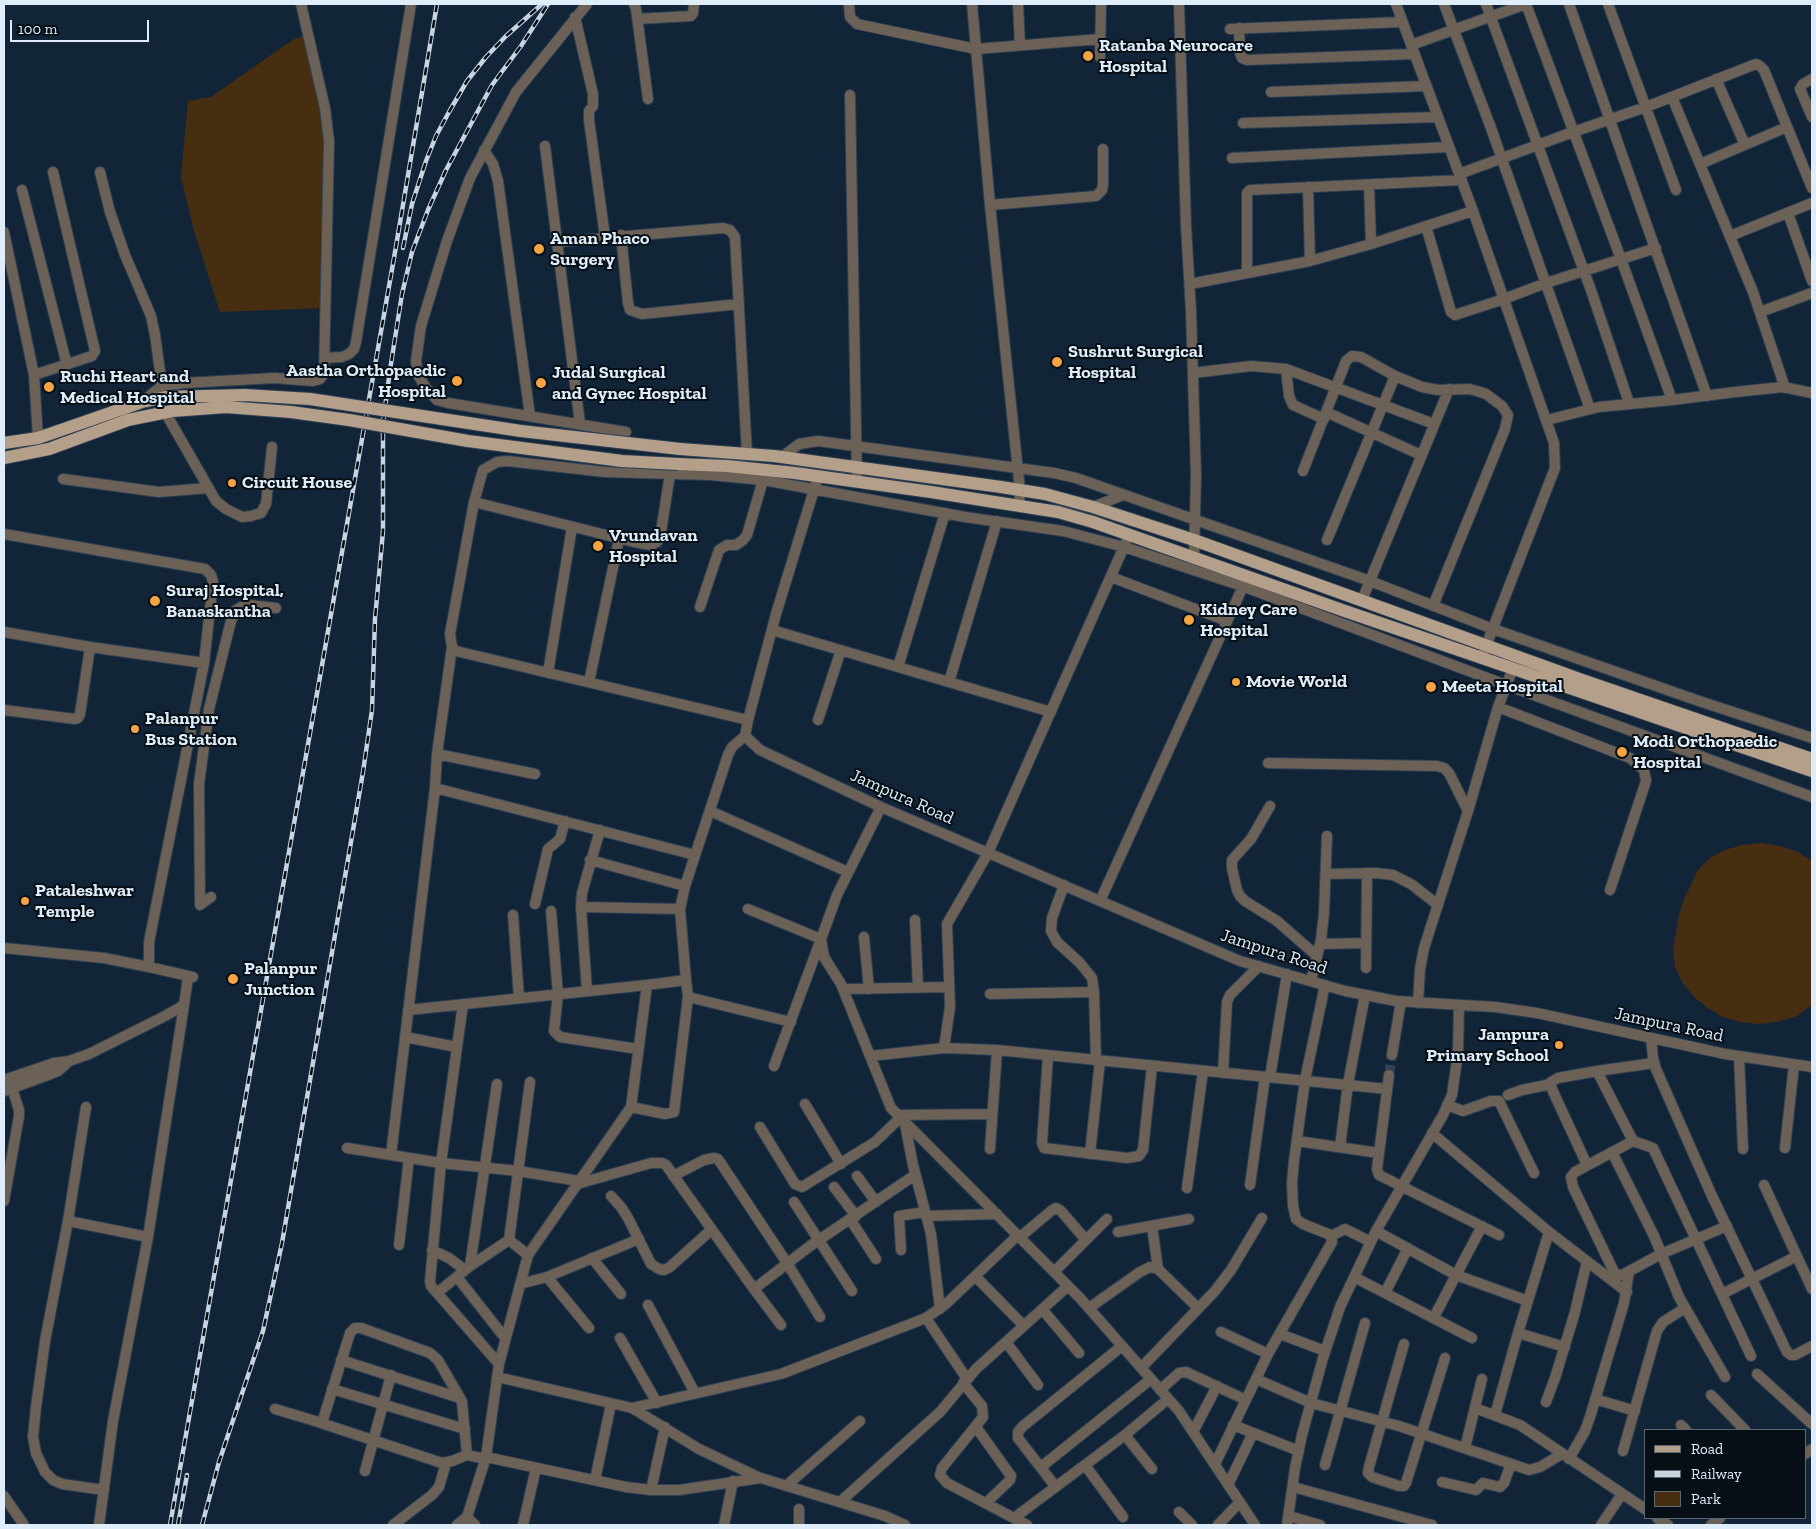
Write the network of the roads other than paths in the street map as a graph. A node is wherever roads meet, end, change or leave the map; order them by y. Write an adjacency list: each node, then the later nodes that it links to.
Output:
1 (301, 4): 81 (street)
2 (411, 4): 81 (street)
3 (587, 4): 18 (street)
4 (634, 4): 19 (street)
5 (694, 4): 19 (street)
6 (849, 4): 24 (street)
7 (972, 4): 24 (street)
8 (1018, 4): 23 (street)
9 (1101, 4): 22 (street)
10 (1179, 4): 76 (street)
11 (1396, 4): 20 (street)
12 (1444, 4): 21 (street)
13 (1486, 4): 17 (street)
14 (1526, 4): 17 (street); 40 (street)
15 (1569, 4): 37 (street)
16 (1608, 4): 34 (street)
17 (1490, 16): 21 (street); 43 (street)
18 (575, 17): 45 (street); 66 (street)
19 (637, 19): 33 (street)
20 (1402, 22): 25 (street); 25 (street)
21 (1454, 29): 25 (street); 48 (street)
22 (1100, 39): 23 (street); 26 (street)
23 (1020, 45): 24 (street)
24 (976, 49): 59 (street)
25 (1413, 49): 29 (street)
26 (1100, 57)
27 (1716, 79): 32 (street); 39 (street); 41 (street)
28 (1812, 79): 36 (street)
29 (1426, 86): 30 (street); 35 (street)
30 (1271, 92)
31 (850, 95): 107 (street)
32 (1672, 97): 34 (street); 49 (street)
33 (648, 99)
34 (1646, 107): 37 (street); 57 (street)
35 (1438, 117): 38 (street); 44 (street)
36 (1812, 117)
37 (1610, 120): 40 (street); 69 (street)
38 (1243, 123)
39 (1787, 127): 41 (street); 55 (street)
40 (1573, 132): 43 (street); 70 (street)
41 (1745, 145): 49 (street)
42 (545, 146): 67 (street)
43 (1538, 146): 48 (street); 72 (street)
44 (1449, 147): 47 (street); 52 (street)
45 (484, 150): 98 (street); 98 (street)
46 (1103, 150): 59 (street)
47 (1232, 158)
48 (1502, 158): 52 (street); 75 (street)
49 (1700, 164): 65 (street)
50 (53, 172): 82 (street)
51 (100, 172): 90 (street)
52 (1460, 177): 53 (street); 60 (street)
53 (1368, 184): 54 (street); 68 (street)
54 (1308, 187): 71 (street); 73 (street)
55 (1812, 188)
56 (22, 190): 82 (street)
57 (1676, 190)
58 (1812, 203): 61 (street)
59 (990, 205): 115 (street)
60 (1473, 211): 62 (street); 78 (street)
61 (1788, 213): 65 (street); 74 (street)
62 (1426, 226): 68 (street); 78 (street)
63 (4, 232): 85 (street)
64 (621, 235): 66 (street); 79 (street); 79 (street)
65 (1730, 236): 80 (street)
66 (605, 237): 67 (street)
67 (557, 242): 101 (street)
68 (1372, 244): 71 (street)
69 (1656, 248): 70 (street); 92 (street)
70 (1621, 259): 72 (street); 93 (street)
71 (1310, 261): 73 (street)
72 (1584, 270): 75 (street); 95 (street)
73 (1247, 273): 76 (street)
74 (1812, 281)
75 (1546, 283): 78 (street); 96 (street)
76 (1190, 284): 84 (street)
77 (1812, 293): 80 (street)
78 (1504, 299): 100 (street)
79 (739, 304): 109 (street)
80 (1760, 312): 88 (street)
81 (325, 358): 90 (street)
82 (67, 365): 85 (street)
83 (1286, 369): 84 (street); 87 (street); 99 (street)
84 (1193, 373): 129 (street)
85 (34, 375): 105 (street)
86 (1395, 376): 87 (street); 89 (street); 94 (street)
87 (1337, 387): 94 (street); 99 (street)
88 (1785, 388): 91 (street); 92 (street)
89 (1450, 389): 102 (street); 143 (street)
90 (164, 392): 105 (main road); 109 (main road, bridge)
91 (1812, 393)
92 (1707, 396): 93 (street)
93 (1672, 400): 95 (street)
94 (1383, 404): 102 (street); 104 (street)
95 (1629, 404): 96 (street)
96 (1590, 409): 100 (street)
97 (169, 412): 112 (main road); 116 (main road, bridge); 122 (street)
98 (530, 416): 101 (street)
99 (1325, 416): 104 (street); 117 (street)
100 (1547, 420): 147 (street)
101 (580, 424): 103 (street)
102 (1434, 424): 110 (street)
103 (626, 432)
104 (1371, 432): 110 (street); 136 (street)
105 (38, 438): 106 (main road)
106 (4, 443)
107 (857, 446): 111 (street); 114 (street); 115 (street)
108 (272, 447): 122 (street)
109 (747, 454): 111 (main road)
110 (1421, 455): 141 (street)
111 (782, 457): 113 (main road)
112 (4, 459)
113 (821, 463): 114 (main road); 121 (street)
114 (857, 468): 120 (street); 123 (main road)
115 (1018, 468): 123 (street); 124 (street)
116 (674, 469): 119 (street); 121 (main road); 125 (street); 134 (street)
117 (1303, 471)
118 (63, 479): 122 (street)
119 (762, 480): 121 (street); 145 (street)
120 (858, 482): 121 (main road); 126 (main road)
121 (816, 483): 128 (street); 148 (street)
122 (208, 488)
123 (1020, 490): 126 (street); 127 (main road)
124 (1123, 495): 127 (street); 129 (street)
125 (474, 502): 131 (street); 151 (street)
126 (1019, 506): 133 (main road)
127 (1093, 507): 135 (main road)
128 (945, 513): 130 (street); 155 (street)
129 (1195, 520): 135 (street); 141 (street)
130 (997, 521): 137 (street); 159 (street)
131 (572, 527): 134 (street); 157 (street)
132 (4, 534): 154 (street)
133 (1130, 535): 137 (street); 138 (main road)
134 (619, 539): 158 (street)
135 (1194, 540): 138 (street); 142 (main road)
136 (1327, 540)
137 (1124, 547): 139 (street); 140 (street)
138 (1194, 557): 140 (main road)
139 (1111, 577): 146 (street); 163 (street)
140 (1245, 581): 146 (street); 153 (main road); 160 (street)
141 (1370, 581): 142 (street); 143 (street)
142 (1362, 600): 153 (main road)
143 (1433, 606): 147 (street)
144 (276, 608): 191 (street)
145 (700, 608)
146 (1227, 621): 192 (street)
147 (1493, 629): 153 (street); 167 (street)
148 (772, 630): 152 (street); 164 (street)
149 (4, 632): 150 (street)
150 (90, 647): 154 (street); 162 (street)
151 (452, 647): 157 (street); 168 (street)
152 (841, 650): 155 (street); 165 (street)
153 (1484, 651): 156 (main road); 169 (main road)
154 (204, 663): 207 (street)
155 (898, 667): 159 (street)
156 (1513, 668): 160 (street); 171 (main road)
157 (548, 672): 158 (street)
158 (589, 682): 164 (street)
159 (949, 682): 163 (street)
160 (1506, 685): 161 (street); 174 (street)
161 (1498, 707): 178 (street); 190 (street)
162 (4, 710)
163 (1051, 712): 182 (street)
164 (748, 720): 166 (street)
165 (818, 720)
166 (745, 736): 175 (street, Jampura Road); 177 (street)
167 (1812, 738)
168 (437, 754): 172 (street); 173 (street)
169 (1812, 760)
170 (1268, 763): 178 (street)
171 (1812, 771)
172 (535, 774)
173 (434, 788): 179 (street); 231 (street)
174 (1812, 797)
175 (881, 806): 182 (street, Jampura Road); 185 (street)
176 (1270, 806): 206 (street)
177 (710, 811): 183 (street); 185 (street)
178 (1468, 811): 194 (street)
179 (565, 821): 180 (street); 193 (street)
180 (600, 830): 183 (street); 184 (street)
181 (1327, 836): 187 (street)
182 (988, 852): 188 (street, Jampura Road); 215 (street)
183 (695, 855): 189 (street)
184 (590, 860): 189 (street); 195 (street)
185 (848, 872): 202 (street)
186 (1367, 873): 187 (street); 194 (street); 203 (street)
187 (1326, 874): 204 (street)
188 (1064, 885): 192 (street, Jampura Road); 220 (street)
189 (685, 886): 196 (street)
190 (1610, 890)
191 (211, 897)
192 (1100, 901): 208 (street, Jampura Road)
193 (536, 904)
194 (1438, 905): 227 (street)
195 (581, 907): 196 (street); 219 (street)
196 (680, 909): 211 (street)
197 (748, 910): 202 (street)
198 (551, 911): 221 (street)
199 (513, 915): 225 (street)
200 (915, 920): 216 (street)
201 (864, 937): 218 (street)
202 (822, 939): 217 (street); 232 (street)
203 (1366, 943): 204 (street); 209 (street)
204 (1320, 944): 206 (street)
205 (4, 948): 207 (street)
206 (1317, 956): 212 (street)
207 (149, 966): 229 (street)
208 (1259, 966): 210 (street, Jampura Road); 252 (street)
209 (1366, 968)
210 (1286, 974): 212 (street, Jampura Road); 254 (street)
211 (686, 980): 213 (street); 224 (street)
212 (1311, 981): 214 (street, Jampura Road)
213 (647, 984): 219 (street); 237 (street)
214 (1325, 985): 223 (street, Jampura Road); 256 (street)
215 (949, 987): 216 (street); 236 (street)
216 (918, 988): 218 (street)
217 (843, 989): 218 (street); 239 (street)
218 (870, 989)
219 (587, 991): 221 (street)
220 (1094, 992): 222 (street); 244 (street)
221 (558, 994): 225 (street); 237 (street)
222 (990, 994)
223 (1365, 995): 226 (street, Jampura Road); 259 (street)
224 (688, 997): 232 (street); 267 (street)
225 (519, 998): 228 (street)
226 (1401, 1001): 227 (street, Jampura Road); 241 (street)
227 (1418, 1003): 230 (street, Jampura Road)
228 (462, 1004): 231 (street); 235 (street)
229 (184, 1005): 243 (street); 320 (street)
230 (1459, 1005): 234 (street, Jampura Road); 265 (street)
231 (408, 1010): 233 (street)
232 (791, 1022): 247 (street)
233 (405, 1037): 235 (street); 282 (street)
234 (1651, 1038): 242 (street, Jampura Road); 245 (street)
235 (457, 1047): 284 (street)
236 (944, 1048): 238 (street); 239 (street)
237 (638, 1049): 267 (street)
238 (997, 1050): 240 (street); 268 (street)
239 (870, 1056): 269 (street)
240 (1048, 1056): 244 (street); 281 (street)
241 (1392, 1056)
242 (1739, 1056): 246 (street, Jampura Road); 278 (street)
243 (69, 1061): 255 (street); 262 (street)
244 (1098, 1061): 248 (street); 281 (street)
245 (1654, 1064): 251 (street); 312 (street)
246 (1794, 1065): 249 (street, Jampura Road); 276 (street)
247 (774, 1066)
248 (1152, 1066): 250 (street); 281 (street)
249 (1812, 1067)
250 (1203, 1071): 252 (street); 298 (street)
251 (1597, 1071): 260 (street); 273 (street)
252 (1223, 1073): 254 (street)
253 (1389, 1075): 261 (street)
254 (1267, 1077): 256 (street); 294 (street)
255 (4, 1080)
256 (1305, 1080): 259 (street); 272 (street)
257 (530, 1082): 288 (street)
258 (497, 1084): 287 (street)
259 (1348, 1084): 261 (street); 274 (street)
260 (1551, 1084): 263 (street); 286 (street)
261 (1387, 1088): 280 (street)
262 (8, 1090): 300 (street)
263 (1508, 1095)
264 (805, 1104): 285 (street)
265 (1447, 1105): 271 (street); 289 (street)
266 (86, 1106): 309 (street)
267 (631, 1107): 293 (street)
268 (992, 1114): 269 (street); 277 (street)
269 (901, 1118): 285 (street); 290 (street); 304 (street)
270 (760, 1127): 285 (street)
271 (1432, 1134): 296 (street); 316 (street)
272 (1296, 1140): 274 (street); 319 (street)
273 (1633, 1141): 279 (street); 321 (street)
274 (1340, 1147): 280 (street)
275 (347, 1148): 282 (street)
276 (1785, 1148)
277 (990, 1149)
278 (1743, 1149)
279 (1612, 1152): 286 (street); 331 (street)
280 (1379, 1153): 296 (street)
281 (1090, 1154)
282 (391, 1155): 283 (street)
283 (409, 1158): 284 (street); 327 (street)
284 (441, 1163): 287 (street); 329 (street)
285 (841, 1164)
286 (1587, 1165): 340 (street)
287 (484, 1168): 288 (street); 339 (street)
288 (518, 1171): 293 (street); 323 (street)
289 (1534, 1173)
290 (915, 1175): 302 (street); 303 (street)
291 (672, 1176): 293 (street); 313 (street); 337 (street)
292 (857, 1176): 302 (street)
293 (578, 1183): 332 (street)
294 (1250, 1185)
295 (1764, 1185): 333 (street)
296 (1402, 1186): 311 (street); 314 (street)
297 (834, 1187): 305 (street)
298 (1187, 1188)
299 (611, 1196): 322 (street)
300 (4, 1202)
301 (794, 1202): 324 (street)
302 (876, 1202): 305 (street)
303 (926, 1214): 304 (street); 330 (street); 362 (street)
304 (997, 1214): 318 (street)
305 (853, 1218): 324 (street); 335 (street)
306 (1262, 1218): 360 (street)
307 (1106, 1219): 325 (street)
308 (1190, 1219): 310 (street)
309 (68, 1221): 320 (street); 456 (street)
310 (1152, 1226): 315 (street); 338 (street)
311 (1482, 1226): 317 (street); 342 (street)
312 (1727, 1226): 321 (street); 346 (street)
313 (711, 1230): 322 (street); 349 (street)
314 (1376, 1231): 326 (street); 328 (street)
315 (1118, 1232)
316 (1549, 1232): 336 (street); 357 (street)
317 (1499, 1235)
318 (1019, 1236): 325 (street); 341 (street); 343 (street)
319 (1331, 1236): 326 (street); 373 (street)
320 (148, 1237): 456 (street)
321 (1696, 1238): 331 (street); 356 (street)
322 (639, 1239): 334 (street)
323 (509, 1240): 332 (street); 339 (street)
324 (820, 1240): 337 (street); 351 (street)
325 (1086, 1240): 341 (street)
326 (1371, 1242): 345 (street)
327 (399, 1245)
328 (1408, 1248): 342 (street); 354 (street)
329 (432, 1250): 339 (street); 353 (street)
330 (900, 1250)
331 (1661, 1254): 340 (street); 361 (street)
332 (528, 1255): 347 (street)
333 (1797, 1256): 346 (street); 350 (street)
334 (592, 1258): 344 (street); 355 (street)
335 (876, 1258)
336 (1587, 1261): 352 (street); 380 (street)
337 (787, 1263): 349 (street); 364 (street)
338 (1158, 1269): 359 (street); 360 (street)
339 (464, 1271): 353 (street); 374 (street)
340 (1629, 1271): 352 (street)
341 (1054, 1272): 348 (street)
342 (1456, 1274): 357 (street); 365 (street)
343 (976, 1276): 362 (street); 369 (street)
344 (547, 1277): 347 (street); 370 (street)
345 (1354, 1277): 354 (street); 382 (street)
346 (1752, 1280): 356 (street); 381 (street)
347 (520, 1284): 374 (street)
348 (1068, 1286): 359 (street); 363 (street)
349 (754, 1289): 368 (street)
350 (1812, 1289)
351 (852, 1291)
352 (1627, 1292): 406 (street)
353 (437, 1293): 388 (street)
354 (1385, 1293): 365 (street)
355 (621, 1294)
356 (1722, 1294): 385 (street)
357 (1528, 1301): 372 (street)
358 (648, 1305): 402 (street)
359 (1089, 1308): 379 (street)
360 (1198, 1308): 389 (street)
361 (1685, 1308): 393 (street); 417 (street)
362 (940, 1309): 366 (street)
363 (1042, 1309): 369 (street); 383 (street)
364 (820, 1317)
365 (1434, 1317): 376 (street)
366 (926, 1318): 397 (street); 402 (street)
367 (1365, 1323): 416 (street)
368 (781, 1324)
369 (1024, 1326): 377 (street)
370 (589, 1328)
371 (1221, 1332): 384 (street)
372 (1518, 1333): 380 (street); 418 (street)
373 (1280, 1334): 382 (street); 384 (street)
374 (505, 1338): 388 (street)
375 (620, 1338): 409 (street)
376 (1472, 1338)
377 (1006, 1342): 397 (street); 398 (street)
378 (1404, 1344): 420 (street)
379 (1122, 1346): 389 (street); 444 (street)
380 (1565, 1347): 408 (street)
381 (1812, 1348)
382 (1325, 1351): 410 (street)
383 (1079, 1353)
384 (1268, 1354): 395 (street)
385 (1751, 1356)
386 (1445, 1358): 430 (street)
387 (341, 1360): 391 (street); 400 (street); 404 (street)
388 (498, 1364): 392 (street)
389 (1141, 1368): 394 (street)
390 (1757, 1374): 422 (street)
391 (391, 1375): 404 (street); 412 (street)
392 (497, 1377): 411 (street); 438 (street)
393 (1725, 1377)
394 (1151, 1379): 401 (street); 444 (street)
395 (1256, 1379): 407 (street); 410 (street)
396 (1482, 1379): 414 (street)
397 (965, 1381): 424 (street); 460 (street)
398 (1038, 1385)
399 (1217, 1386): 401 (street); 407 (street); 428 (street)
400 (332, 1389): 412 (street); 421 (street)
401 (1160, 1390): 405 (street)
402 (696, 1393): 409 (street)
403 (1711, 1395): 427 (street)
404 (460, 1398): 426 (street)
405 (1168, 1399): 428 (street); 431 (street)
406 (1595, 1399): 417 (street); 437 (street)
407 (1246, 1400): 423 (street)
408 (1546, 1402)
409 (657, 1403): 413 (street)
410 (1311, 1403): 416 (street); 434 (street)
411 (611, 1404): 413 (street); 449 (street)
412 (384, 1405): 426 (street); 432 (street)
413 (632, 1408): 425 (street)
414 (1475, 1408): 418 (street); 433 (street)
415 (275, 1409): 421 (street)
416 (1341, 1410): 420 (street); 441 (street)
417 (1635, 1411): 435 (street)
418 (1496, 1415): 437 (street)
419 (860, 1421): 453 (street)
420 (1382, 1422): 430 (street); 430 (street)
421 (322, 1423): 432 (street)
422 (1812, 1424)
423 (1234, 1425): 429 (street); 440 (street)
424 (976, 1427): 462 (street); 462 (street)
425 (666, 1428): 448 (street); 457 (street)
426 (465, 1429): 436 (street)
427 (1744, 1429)
428 (1192, 1432): 440 (street)
429 (1253, 1433): 434 (street); 452 (street)
430 (1422, 1434): 433 (street)
431 (1125, 1435): 443 (street); 446 (street)
432 (373, 1440): 439 (street); 447 (street)
433 (1465, 1448): 442 (street)
434 (1299, 1451): 455 (street)
435 (1623, 1451)
436 (467, 1454): 438 (street); 439 (street)
437 (1566, 1456): 442 (street); 458 (street)
438 (486, 1458): 445 (street); 466 (street)
439 (446, 1463): 472 (street)
440 (1215, 1464): 452 (street)
441 (1325, 1464)
442 (1511, 1464): 451 (street)
443 (1085, 1465): 454 (street); 467 (street)
444 (1041, 1467): 454 (street)
445 (536, 1468): 449 (street); 475 (street)
446 (1152, 1468)
447 (365, 1471)
448 (761, 1478): 450 (street); 453 (street)
449 (596, 1480): 457 (street)
450 (733, 1481): 457 (street); 476 (street)
451 (1442, 1482)
452 (1228, 1484): 461 (street)
453 (786, 1486): 460 (street)
454 (1055, 1486): 468 (street)
455 (1293, 1487): 469 (street); 484 (street)
456 (104, 1490): 471 (street)
457 (651, 1490)
458 (1622, 1494): 464 (street); 485 (street)
459 (4, 1496): 470 (street)
460 (840, 1502): 478 (street)
461 (1240, 1502): 481 (street); 482 (street)
462 (986, 1503): 468 (street)
463 (799, 1509): 477 (street)
464 (1644, 1509)
465 (1179, 1512): 480 (street)
466 (467, 1517): 473 (street); 474 (street)
467 (1123, 1517)
468 (1014, 1518): 479 (street)
469 (1288, 1521): 483 (street)
470 (24, 1525)
471 (98, 1525)
472 (393, 1525)
473 (457, 1525)
474 (475, 1525)
475 (523, 1525)
476 (724, 1525)
477 (799, 1525)
478 (905, 1525)
479 (1027, 1525)
480 (1192, 1525)
481 (1218, 1525)
482 (1255, 1525)
483 (1320, 1525)
484 (1432, 1525)
485 (1601, 1525)

